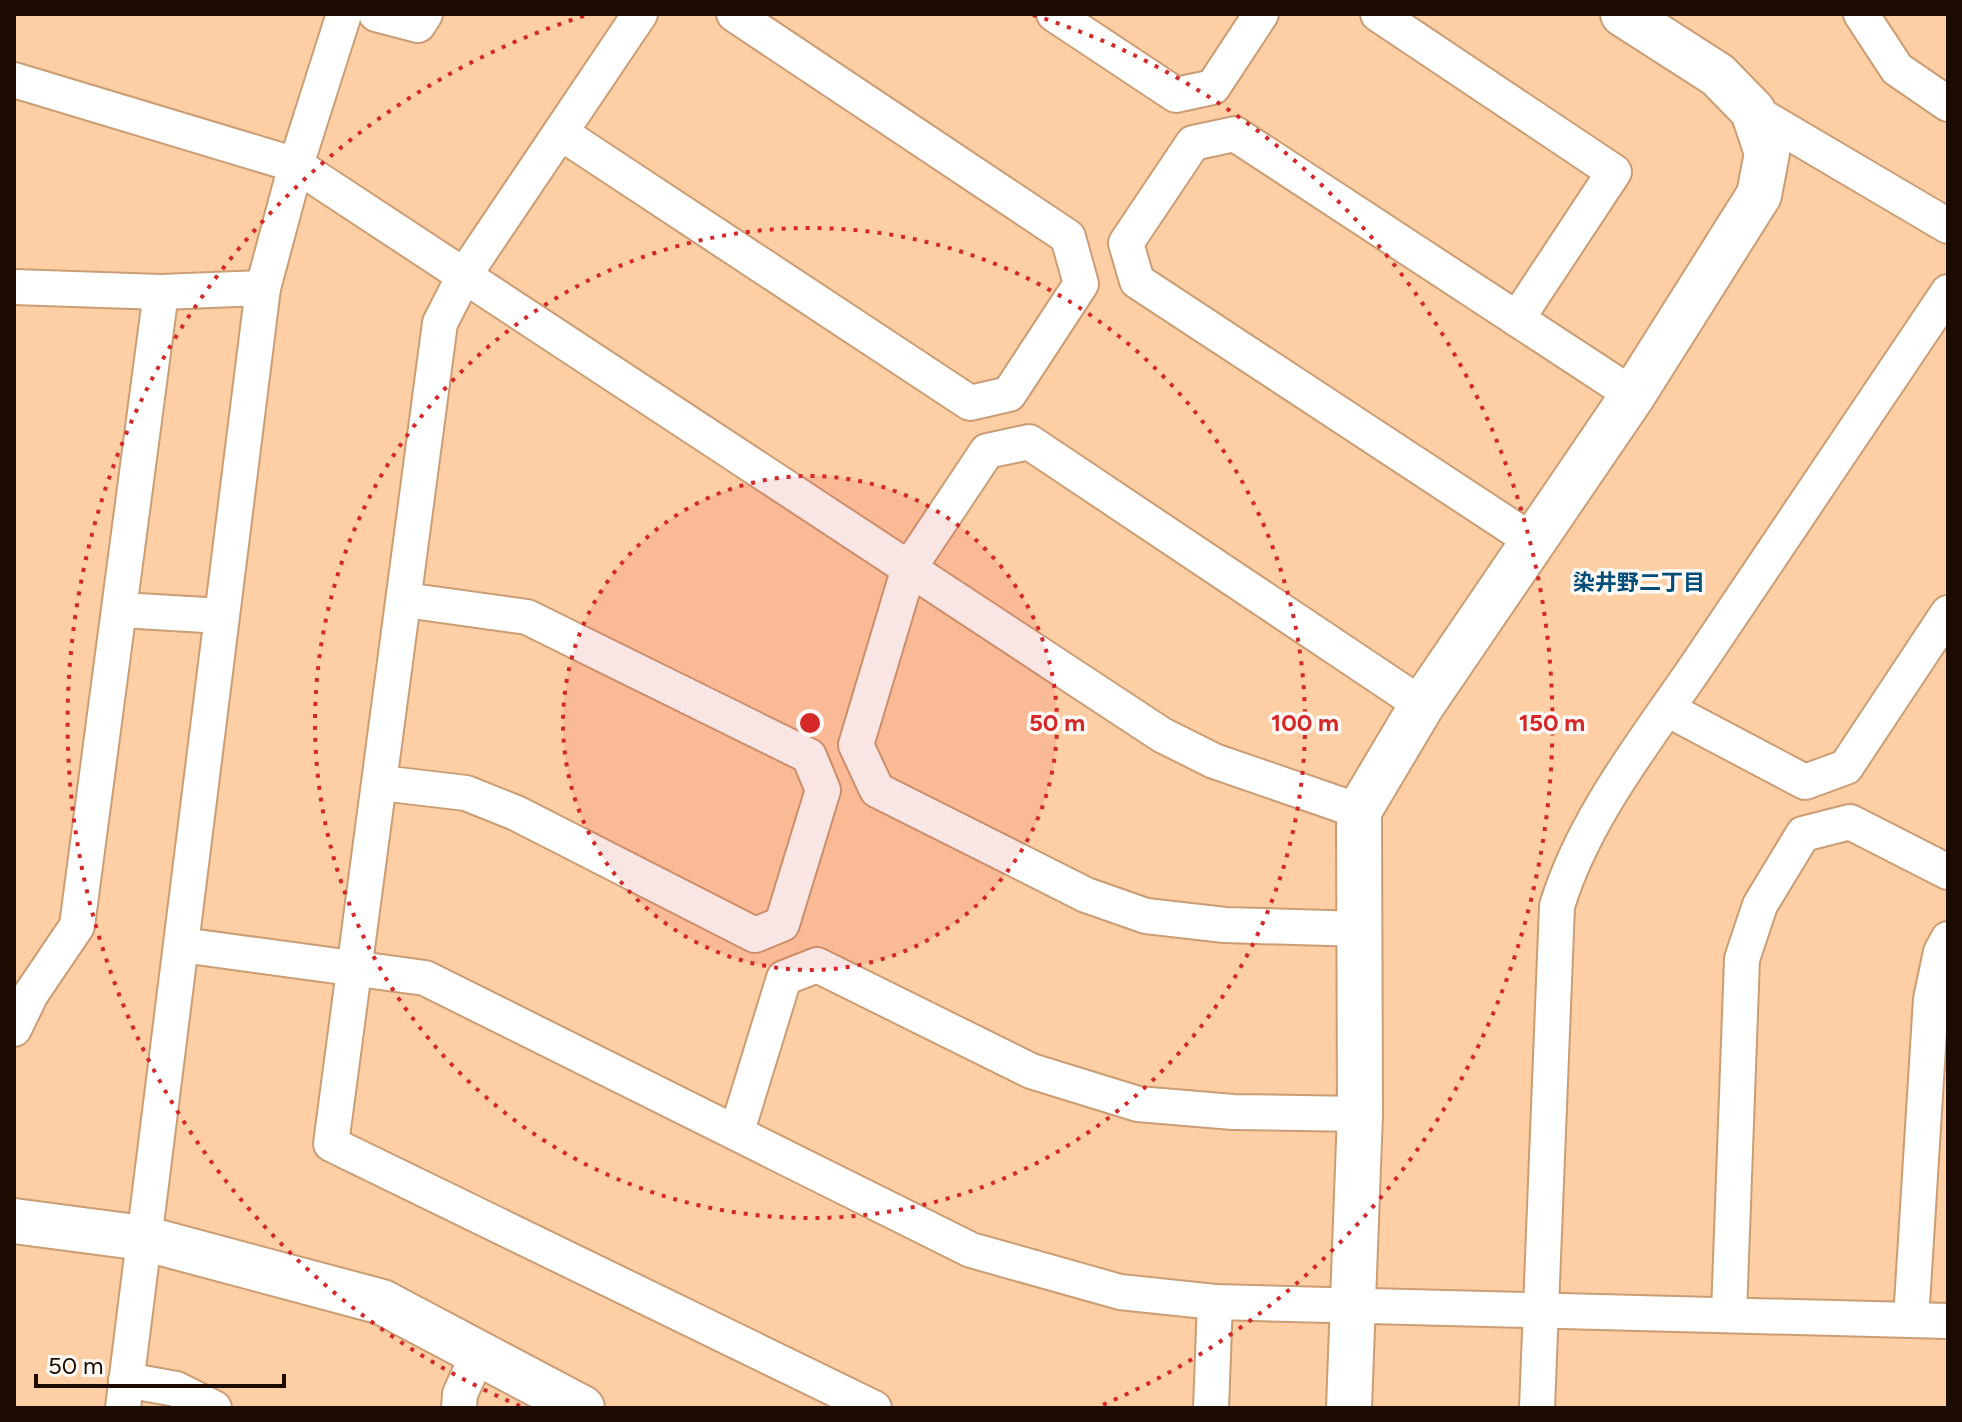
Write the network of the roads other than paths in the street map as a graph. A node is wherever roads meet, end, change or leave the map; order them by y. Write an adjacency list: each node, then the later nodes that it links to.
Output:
1 (344, 14): 15 (street)
2 (376, 14): 3 (street)
3 (425, 14)
4 (640, 14): 14 (street)
5 (734, 14): 14 (street)
6 (1054, 14): 7 (street)
7 (1261, 14)
8 (1378, 14): 22 (street)
9 (1623, 14): 13 (street)
10 (1861, 14): 12 (street)
11 (14, 80): 15 (street)
12 (1948, 104)
13 (1753, 111): 16 (street); 23 (street)
14 (561, 133): 17 (street)
15 (296, 165): 17 (street); 19 (street)
16 (1948, 226)
17 (465, 274): 25 (street); 26 (street)
18 (14, 287): 20 (street)
19 (263, 288): 20 (street); 29 (street)
20 (161, 292): 27 (street)
21 (1948, 292): 31 (street)
22 (1517, 319): 23 (street); 24 (street)
23 (1633, 395): 24 (street)
24 (1534, 542): 30 (street)
25 (909, 568): 30 (street); 33 (street); 35 (street)
26 (405, 600): 32 (street); 32 (street)
27 (121, 610): 29 (street); 39 (street)
28 (1948, 613): 31 (street)
29 (222, 616): 37 (street)
30 (1422, 705): 33 (street)
31 (1667, 709): 46 (street)
32 (381, 783): 38 (street)
33 (1359, 811): 35 (street)
34 (1948, 872): 47 (street)
35 (1362, 929): 40 (street)
36 (1948, 939): 48 (street)
37 (182, 945): 38 (street); 43 (street)
38 (356, 966): 41 (street); 55 (street)
39 (14, 1029)
40 (1360, 1114): 41 (street); 45 (street)
41 (737, 1131): 44 (street)
42 (14, 1221): 43 (street)
43 (143, 1238): 50 (street); 51 (street)
44 (1215, 1302): 45 (street); 56 (street)
45 (1352, 1305): 46 (street); 57 (street)
46 (1540, 1309): 47 (street); 58 (street)
47 (1729, 1313): 48 (street)
48 (1911, 1320): 49 (street)
49 (1948, 1321)
50 (479, 1352): 53 (street); 54 (street)
51 (124, 1394): 52 (street)
52 (214, 1408)
53 (459, 1408)
54 (582, 1408)
55 (874, 1408)
56 (1211, 1408)
57 (1349, 1408)
58 (1537, 1408)

